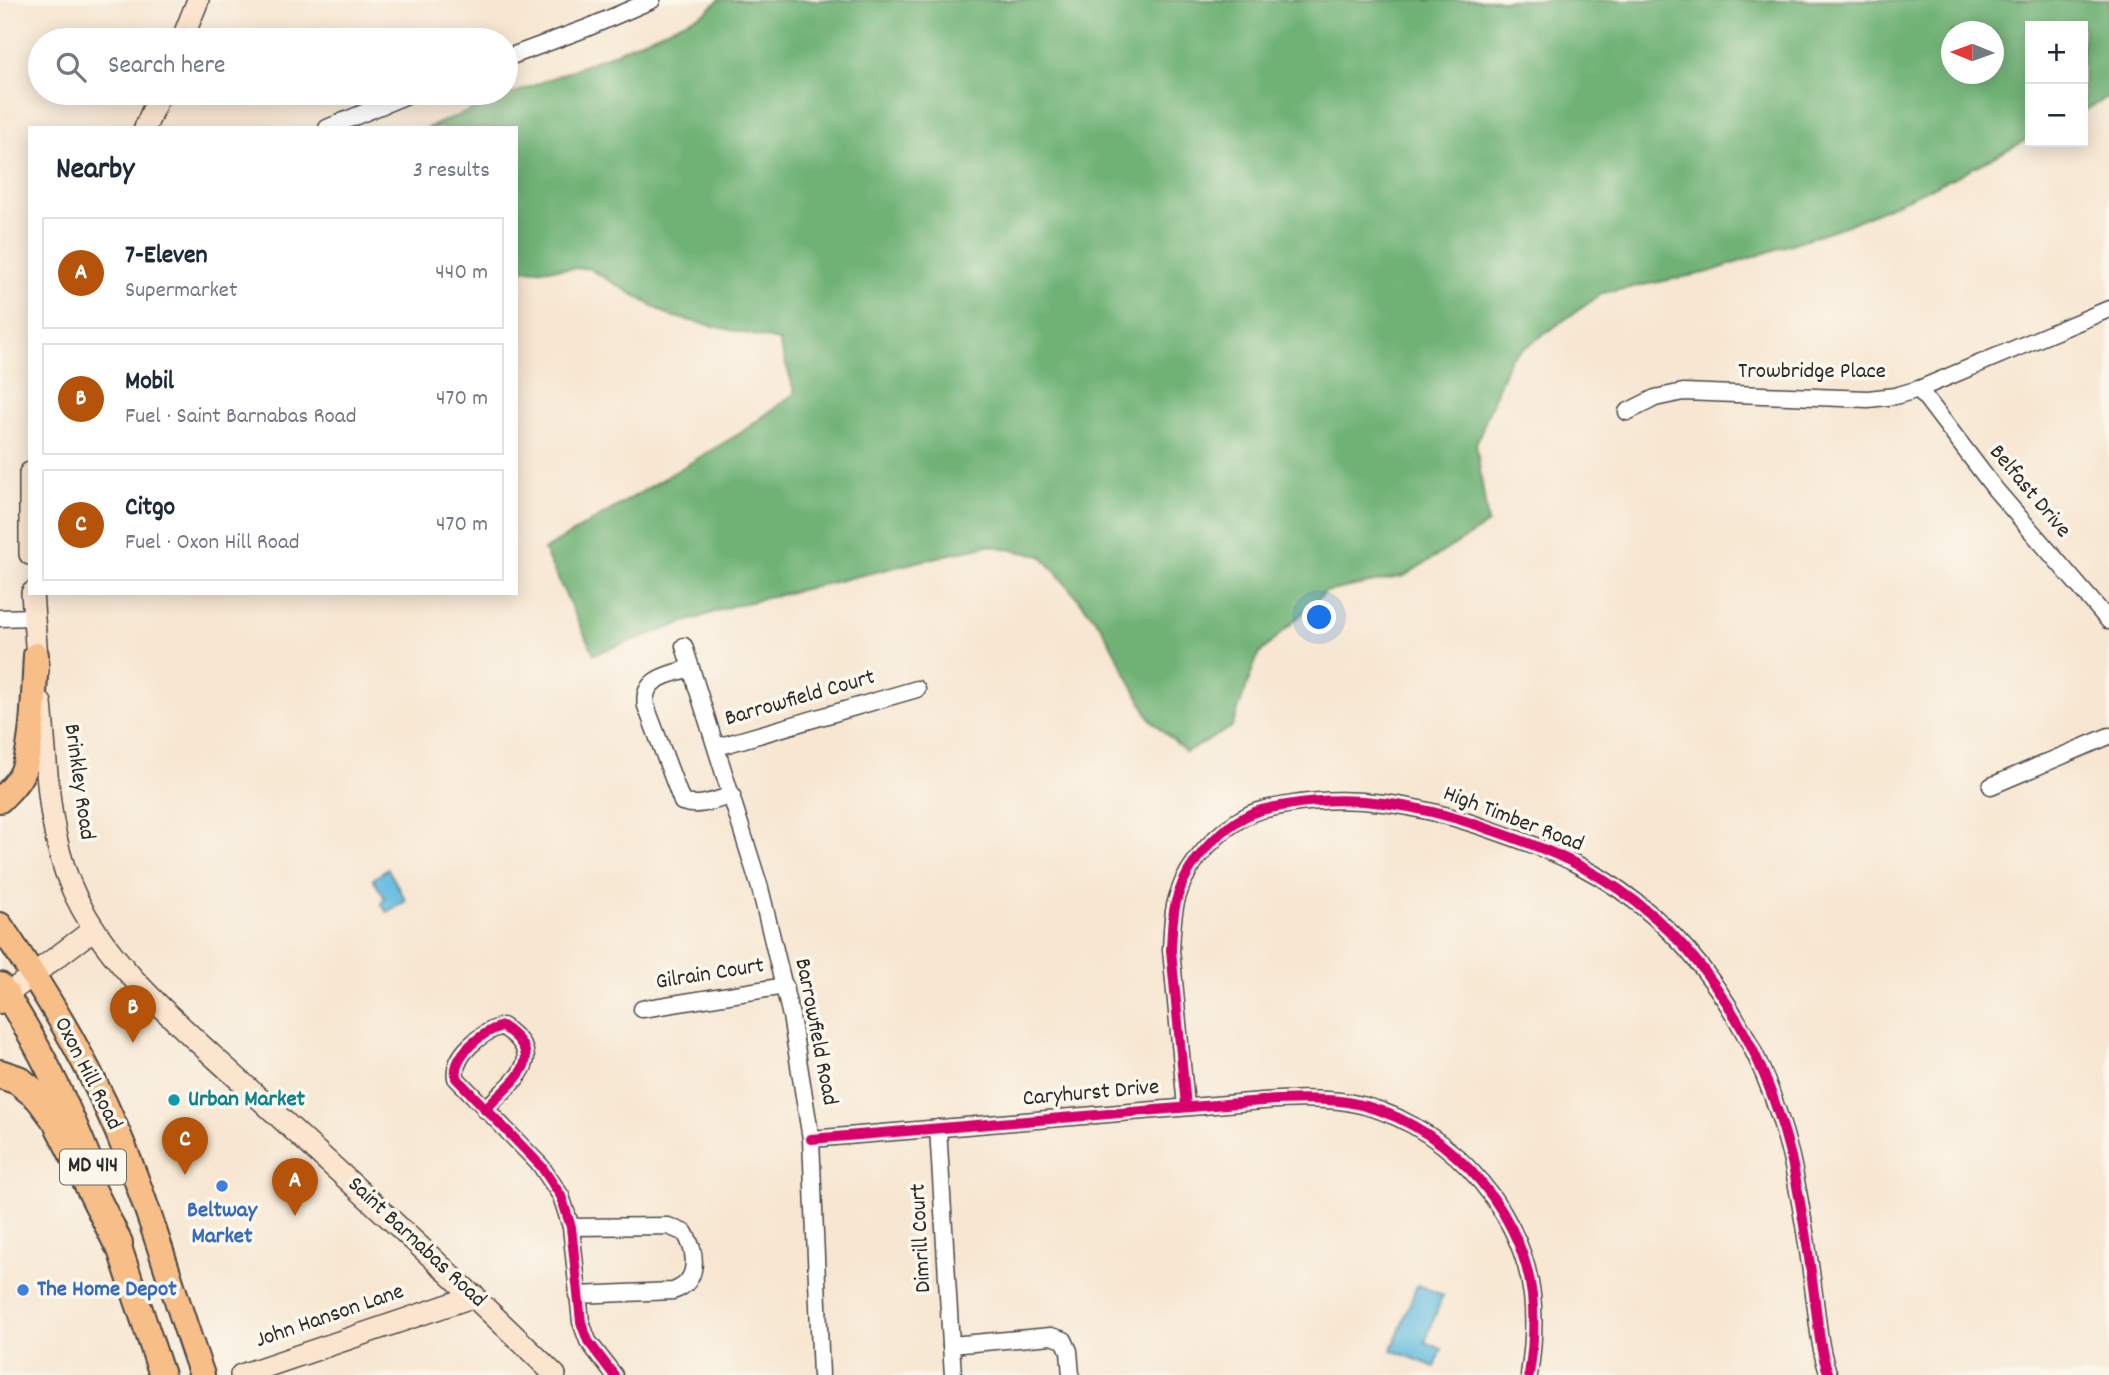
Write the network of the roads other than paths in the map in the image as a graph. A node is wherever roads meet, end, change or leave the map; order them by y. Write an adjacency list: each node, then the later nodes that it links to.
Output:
1 (198, 0): 3 (main road)
2 (652, 0): 4 (street)
3 (187, 28)
4 (518, 53)
5 (155, 105): 7 (main road)
6 (383, 105): 8 (street)
7 (146, 126)
8 (332, 126)
9 (2109, 309): 10 (street, Trowbridge Place)
10 (1919, 389): 11 (street, Trowbridge Place); 15 (street, Belfast Drive)
11 (1627, 412)
12 (32, 595): 13 (main road, Brinkley Road)
13 (34, 617): 14 (street); 17 (main road, Brinkley Road)
14 (0, 618)
15 (2109, 621)
16 (684, 646): 18 (street, Barrowfield Court)
17 (36, 655): 24 (main road); 26 (main road, Brinkley Road)
18 (691, 668): 21 (street, Barrowfield Court); 23 (street)
19 (918, 689): 21 (street, Barrowfield Court)
20 (2109, 736): 22 (street)
21 (717, 747): 23 (street, Barrowfield Road)
22 (1991, 786)
23 (732, 795): 28 (street, Barrowfield Road)
24 (0, 800)
25 (0, 925): 27 (main road, MD 414)
26 (94, 929): 27 (main road); 39 (main road, Saint Barnabas Road)
27 (33, 975): 29 (main road); 42 (main road, Oxon Hill Road / MD 414)
28 (785, 986): 30 (street, Gilrain Court); 35 (street, Barrowfield Road)
29 (2, 993): 37 (main road, Oxon Hill Road / MD 414)
30 (642, 1009)
31 (0, 1074): 37 (highway)
32 (1186, 1106): 34 (street, Caryhurst Drive); 49 (street, Caryhurst Drive); 50 (street, High Timber Road)
33 (485, 1110): 33 (street); 36 (street)
34 (938, 1128): 35 (street, Caryhurst Drive); 40 (street, Dimrill Court)
35 (811, 1139): 46 (street, Barrowfield Road)
36 (571, 1227): 38 (street); 38 (street)
37 (118, 1243): 41 (main road, Oxon Hill Road / MD 414)
38 (577, 1295): 45 (street)
39 (475, 1296): 43 (main road, John Hanson Lane); 44 (main road, Saint Barnabas Road)
40 (951, 1345): 47 (street, Dimrill Court); 48 (street)
41 (162, 1375)
42 (202, 1375)
43 (240, 1375)
44 (555, 1375)
45 (614, 1375)
46 (821, 1375)
47 (953, 1375)
48 (1071, 1375)
49 (1529, 1375)
50 (1829, 1375)

